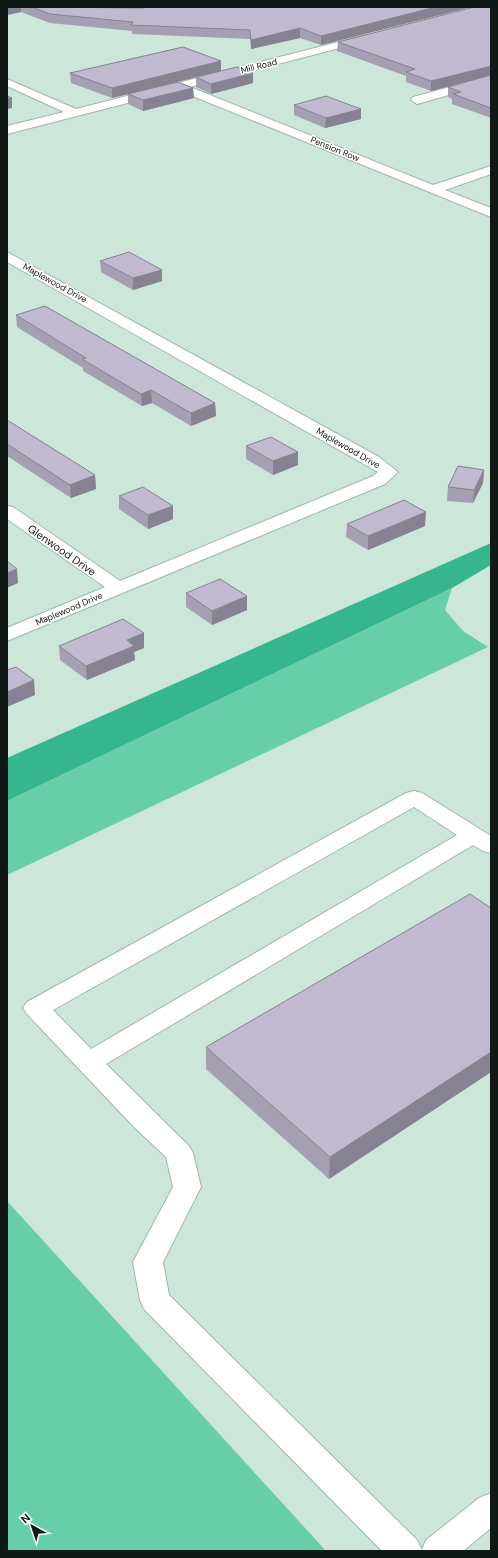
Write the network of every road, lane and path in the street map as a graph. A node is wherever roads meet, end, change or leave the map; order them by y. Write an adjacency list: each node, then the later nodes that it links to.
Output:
1 (375, 36): 4 (street, Mill Road)
2 (491, 79): 5 (street)
3 (7, 82): 6 (street)
4 (179, 86): 6 (street, Mill Road); 9 (street, Pension Row)
5 (417, 100)
6 (74, 112): 7 (street, Mill Road)
7 (7, 130)
8 (491, 170): 9 (street)
9 (434, 189): 10 (street, Pension Row)
10 (491, 213)
11 (7, 256): 13 (street, Maplewood Drive)
12 (7, 511): 13 (street, Glenwood Drive)
13 (118, 588): 14 (street, Maplewood Drive)
14 (7, 635)
15 (482, 840): 16 (street); 16 (street)
16 (89, 1062): 18 (street)
17 (491, 1508): 19 (street)
18 (405, 1551)
19 (438, 1551)

